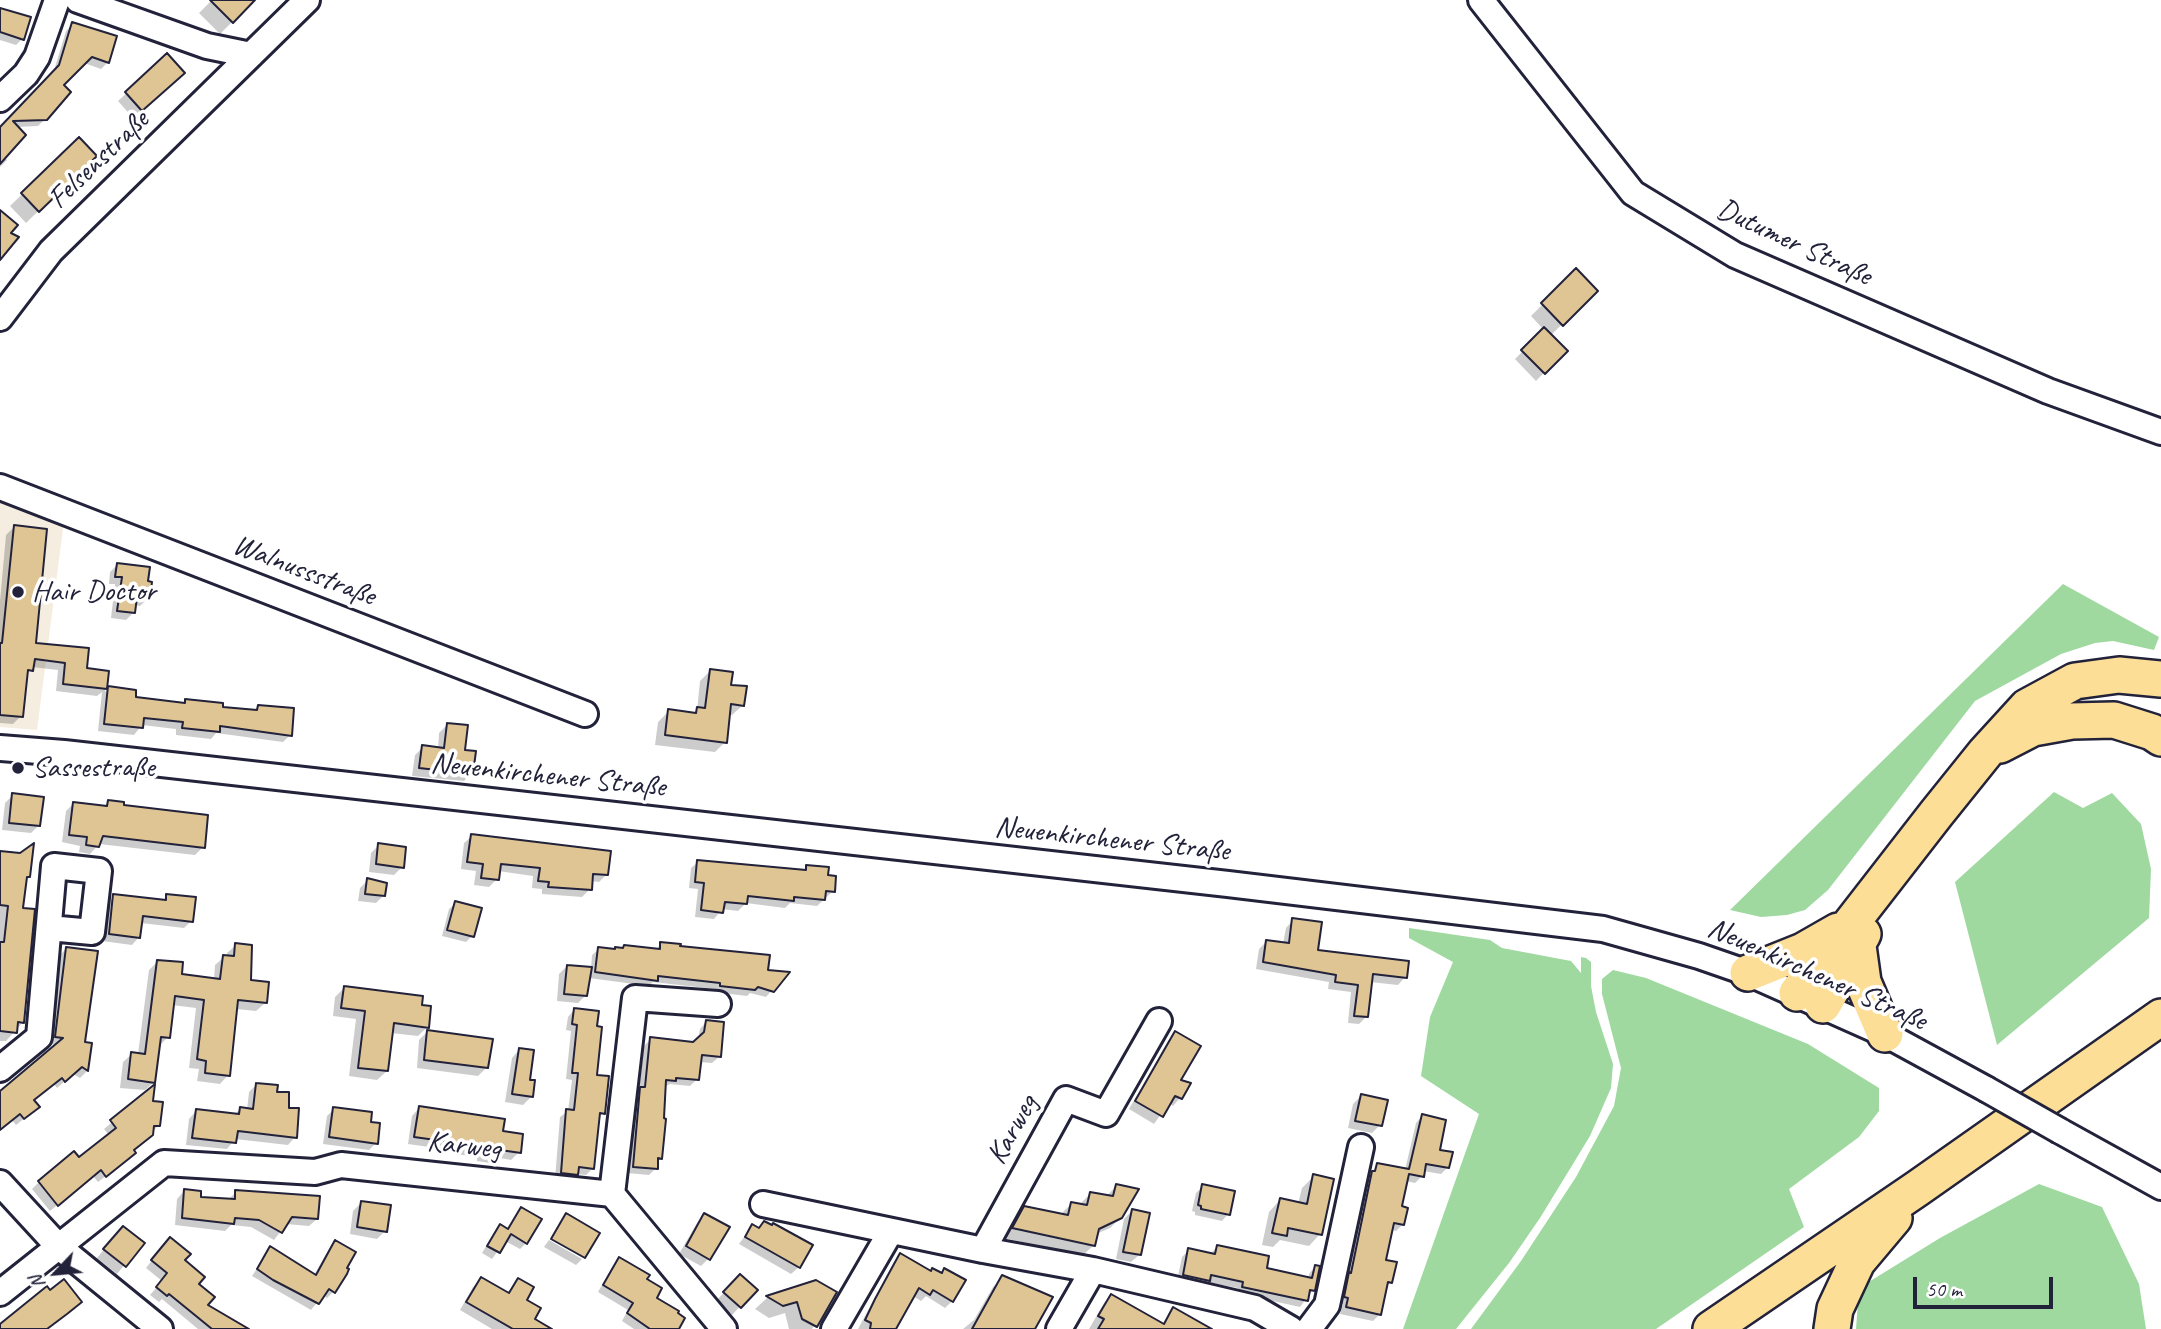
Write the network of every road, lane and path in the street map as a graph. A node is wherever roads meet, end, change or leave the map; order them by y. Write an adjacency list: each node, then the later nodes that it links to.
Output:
1 (57, 0): 6 (street)
2 (78, 0): 5 (street)
3 (307, 0): 5 (street, Felsenstraße)
4 (1481, 0): 8 (street, Dutumer Straße)
5 (251, 55): 7 (street, Felsenstraße)
6 (0, 99)
7 (0, 318)
8 (2161, 432)
9 (0, 487): 11 (street, Walnussstraße)
10 (2161, 679): 14 (highway)
11 (585, 714)
12 (2161, 738): 14 (highway)
13 (0, 748): 17 (street, Neuenkirchener Straße)
14 (1985, 753): 16 (highway)
15 (49, 928): 25 (street)
16 (1853, 936): 17 (highway); 18 (highway); 23 (highway)
17 (1748, 973): 18 (street, Neuenkirchener Straße)
18 (1810, 999): 23 (street, Neuenkirchener Straße)
19 (2161, 1000): 24 (highway)
20 (718, 1004): 30 (street)
21 (2161, 1017): 24 (highway)
22 (1159, 1021): 34 (street, Karweg)
23 (1885, 1034): 28 (street, Neuenkirchener Straße, bridge)
24 (2108, 1054): 29 (highway)
25 (0, 1069)
26 (1361, 1147): 42 (street)
27 (0, 1183): 33 (street)
28 (2161, 1187)
29 (1919, 1188): 43 (highway); 44 (highway)
30 (612, 1194): 33 (street, Karweg); 38 (street)
31 (763, 1204): 32 (street)
32 (891, 1231): 34 (street); 39 (street)
33 (58, 1246): 36 (street, Karweg); 37 (street)
34 (983, 1250): 35 (street)
35 (1093, 1270): 40 (street); 41 (street)
36 (0, 1293)
37 (160, 1329)
38 (724, 1329)
39 (834, 1329)
40 (1059, 1329)
41 (1291, 1329)
42 (1309, 1329)
43 (1711, 1329)
44 (1832, 1329)

